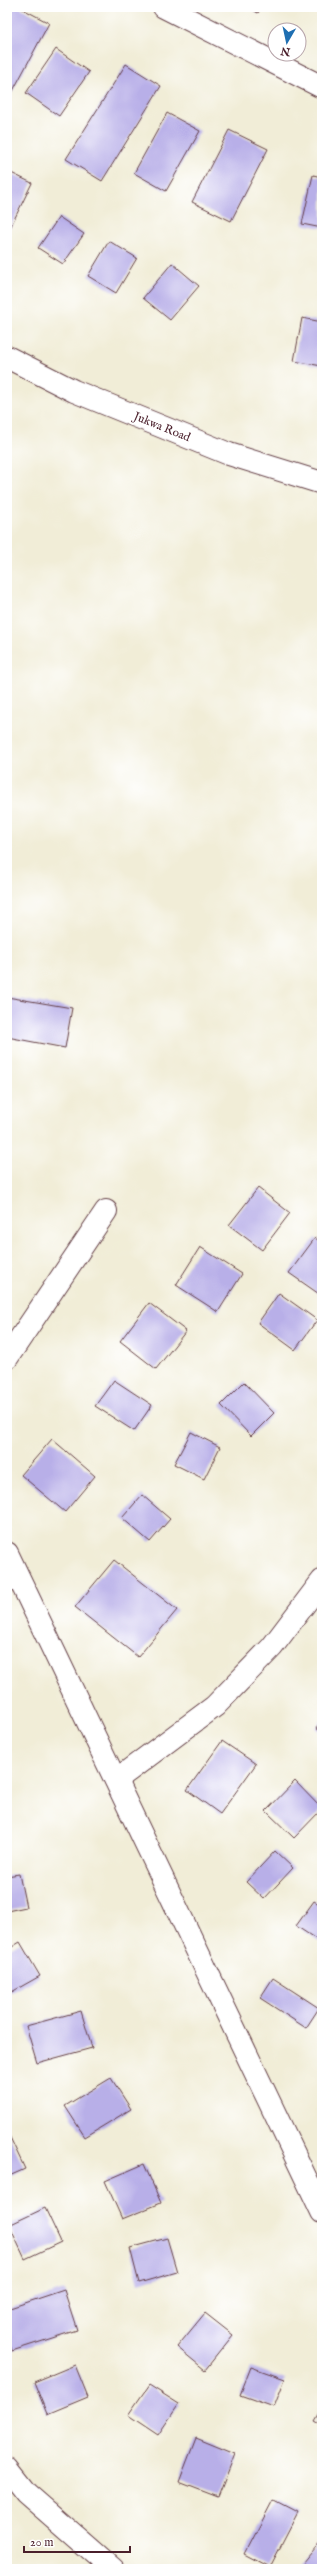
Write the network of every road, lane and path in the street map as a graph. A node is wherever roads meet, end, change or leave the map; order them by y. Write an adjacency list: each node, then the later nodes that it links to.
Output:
1 (164, 7): 2 (street)
2 (322, 87)
3 (7, 357): 4 (street, Jukwa Road)
4 (322, 483)
5 (106, 1211): 6 (street)
6 (7, 1358)
7 (7, 1553): 9 (street)
8 (322, 1581): 9 (street)
9 (116, 1780): 10 (street)
10 (322, 2212)
11 (7, 2469): 12 (street)
12 (114, 2569)

